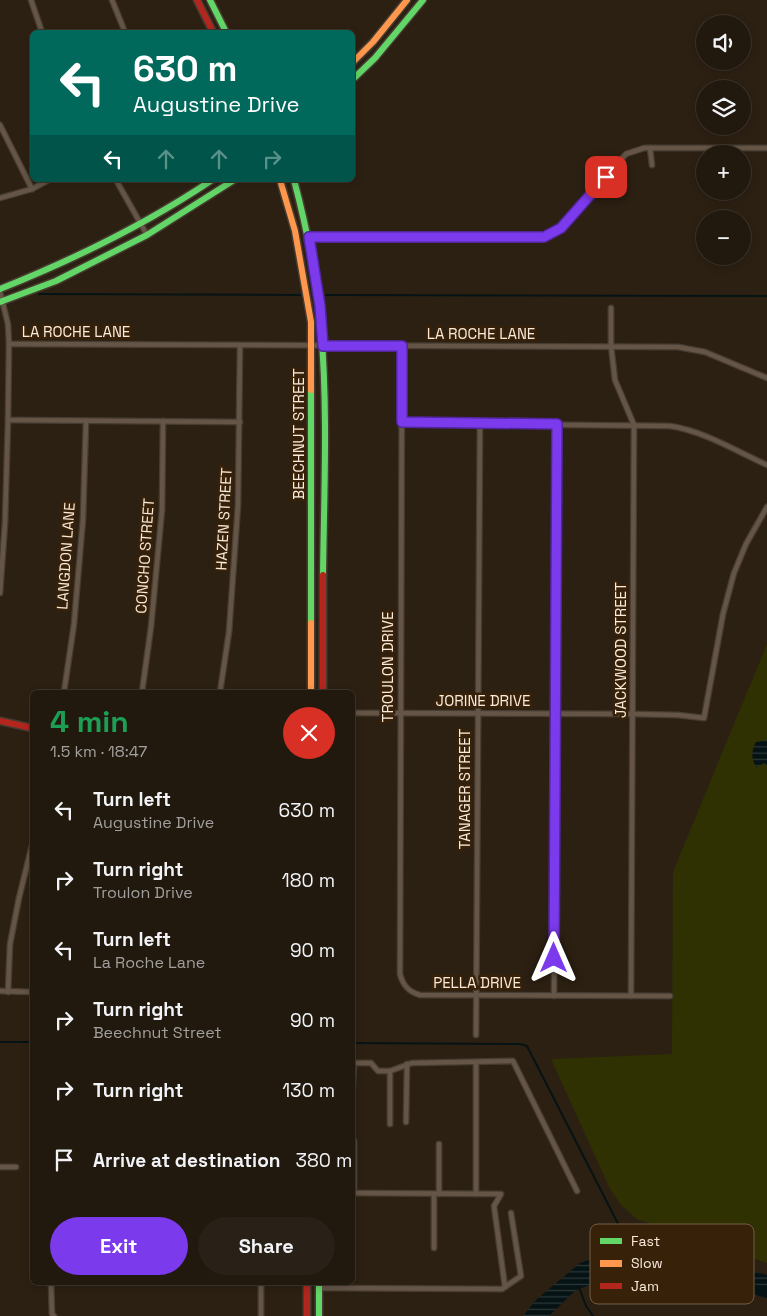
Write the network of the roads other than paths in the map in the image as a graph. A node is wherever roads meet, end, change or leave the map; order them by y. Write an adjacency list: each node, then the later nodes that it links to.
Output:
1 (31, 0): 7 (street)
2 (112, 0): 8 (street)
3 (197, 0): 9 (main road)
4 (210, 0): 10 (main road)
5 (407, 0): 11 (main road)
6 (423, 0): 12 (main road)
7 (41, 30)
8 (124, 30)
9 (212, 30)
10 (225, 30)
11 (355, 60)
12 (355, 77)
13 (0, 125): 23 (street)
14 (650, 148): 15 (street); 16 (street); 27 (street)
15 (767, 148)
16 (652, 165)
17 (46, 182): 23 (street)
18 (117, 182): 25 (street)
19 (209, 182): 25 (main road)
20 (231, 182): 26 (main road)
21 (281, 182): 33 (main road, BEECHNUT STREET)
22 (295, 182): 27 (main road, BEECHNUT STREET)
23 (32, 189): 24 (street)
24 (0, 198)
25 (140, 225): 26 (street); 28 (main road)
26 (147, 235): 29 (main road)
27 (309, 237): 34 (main road, BEECHNUT STREET)
28 (0, 290): 29 (street)
29 (1, 302): 31 (street)
30 (611, 308): 36 (street, JACKWOOD STREET)
31 (9, 344): 32 (street, LA ROCHE LANE); 38 (street)
32 (240, 346): 33 (street, LA ROCHE LANE); 41 (street, HAZEN STREET)
33 (312, 346): 34 (street, LA ROCHE LANE); 46 (main road, BEECHNUT STREET)
34 (323, 346): 35 (street, LA ROCHE LANE); 47 (main road, BEECHNUT STREET)
35 (402, 346): 36 (street, LA ROCHE LANE); 42 (street, TROULON DRIVE)
36 (611, 346): 37 (street, LA ROCHE LANE); 45 (street, JACKWOOD STREET)
37 (767, 378)
38 (8, 420): 39 (street); 50 (street)
39 (86, 421): 40 (street); 53 (street, LANGDON LANE)
40 (163, 421): 41 (street); 54 (street, CONCHO STREET)
41 (240, 422): 55 (street, HAZEN STREET)
42 (402, 422): 43 (street); 59 (street, TROULON DRIVE)
43 (480, 423): 44 (street); 60 (street, TANAGER STREET)
44 (557, 424): 45 (street); 61 (street)
45 (634, 425): 48 (street); 62 (street, JACKWOOD STREET)
46 (312, 462): 47 (main road); 51 (main road, BEECHNUT STREET)
47 (324, 462): 52 (main road, BEECHNUT STREET)
48 (767, 465)
49 (767, 507): 62 (street, JORINE DRIVE)
50 (0, 593)
51 (312, 594): 52 (main road); 56 (main road, BEECHNUT STREET)
52 (323, 594): 57 (main road, BEECHNUT STREET)
53 (64, 690)
54 (142, 690)
55 (220, 690)
56 (311, 690)
57 (323, 690)
58 (355, 713): 59 (street, JORINE DRIVE)
59 (400, 713): 60 (street, JORINE DRIVE); 66 (street, TROULON DRIVE)
60 (478, 714): 61 (street, JORINE DRIVE); 70 (street, TANAGER STREET)
61 (556, 714): 62 (street, JORINE DRIVE); 71 (street)
62 (633, 714): 72 (street, JACKWOOD STREET)
63 (0, 721): 64 (main road)
64 (30, 728)
65 (30, 853): 68 (street)
66 (406, 987): 70 (street, PELLA DRIVE)
67 (0, 991): 68 (street)
68 (8, 992): 69 (street)
69 (30, 992)
70 (476, 996): 71 (street, PELLA DRIVE); 74 (street, TANAGER STREET)
71 (554, 996): 72 (street, PELLA DRIVE)
72 (631, 996): 73 (street, PELLA DRIVE)
73 (670, 996)
74 (476, 1035)
75 (476, 1062): 77 (street); 84 (street); 87 (street)
76 (355, 1063): 78 (street)
77 (407, 1064): 78 (street); 79 (street)
78 (390, 1071): 80 (street)
79 (406, 1122)
80 (390, 1124)
81 (439, 1144): 86 (street)
82 (0, 1167): 83 (street)
83 (16, 1167)
84 (577, 1191)
85 (355, 1193): 86 (street)
86 (436, 1194): 87 (street); 89 (street)
87 (476, 1194): 94 (street)
88 (511, 1212): 94 (street)
89 (434, 1248)
90 (51, 1285): 95 (street)
91 (261, 1285): 96 (street)
92 (307, 1285): 97 (main road)
93 (319, 1285): 94 (street); 98 (main road)
94 (505, 1287)
95 (54, 1316)
96 (261, 1316)
97 (306, 1316)
98 (319, 1316)

